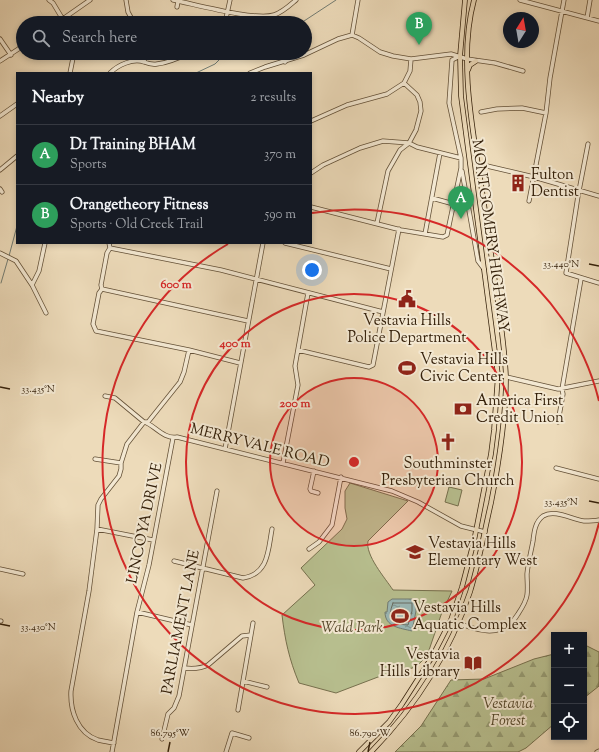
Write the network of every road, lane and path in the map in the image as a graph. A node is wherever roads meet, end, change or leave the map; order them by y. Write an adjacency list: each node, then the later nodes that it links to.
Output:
1 (49, 0): 19 (street)
2 (90, 0): 20 (street)
3 (126, 0): 21 (street)
4 (173, 0): 14 (street)
5 (230, 0): 17 (street)
6 (296, 0): 23 (street)
7 (358, 0): 26 (street)
8 (465, 0): 31 (main road, MONTGOMERY HIGHWAY)
9 (474, 0): 33 (main road, MONTGOMERY HIGHWAY)
10 (520, 0): 15 (street)
11 (541, 0): 15 (street)
12 (564, 0): 18 (street)
13 (590, 0): 24 (street)
14 (178, 1): 16 (street); 17 (street)
15 (540, 5): 18 (street)
16 (177, 7)
17 (227, 11): 22 (street); 23 (street)
18 (562, 11): 24 (street); 49 (street)
19 (61, 16)
20 (67, 16)
21 (130, 16)
22 (226, 16)
23 (272, 16)
24 (587, 18): 25 (street)
25 (599, 21)
26 (352, 35): 29 (street); 32 (street)
27 (0, 39): 30 (street)
28 (16, 51): 30 (street)
29 (312, 51)
30 (10, 55): 38 (street)
31 (460, 56): 32 (street); 33 (street); 56 (street); 78 (main road, MONTGOMERY HIGHWAY)
32 (411, 58): 46 (street)
33 (467, 59): 37 (street); 45 (main road, MONTGOMERY HIGHWAY)
34 (73, 60): 42 (street)
35 (173, 60): 39 (street)
36 (290, 60): 40 (street)
37 (476, 61): 41 (street); 45 (main road)
38 (0, 62)
39 (144, 62): 43 (street)
40 (284, 62): 44 (street)
41 (523, 71)
42 (70, 72)
43 (111, 72)
44 (252, 72)
45 (467, 75): 77 (main road, MONTGOMERY HIGHWAY)
46 (404, 83): 51 (street); 52 (street)
47 (16, 105): 50 (street)
48 (481, 112): 49 (street)
49 (546, 113): 61 (street)
50 (0, 116)
51 (312, 121)
52 (409, 143): 54 (street); 60 (street); 68 (street)
53 (588, 144): 62 (street)
54 (440, 153): 56 (street); 64 (street)
55 (16, 157): 59 (street)
56 (461, 158): 58 (street)
57 (487, 166): 61 (street)
58 (461, 168): 66 (street); 78 (street)
59 (0, 170)
60 (312, 172)
61 (534, 177): 62 (street); 65 (street)
62 (579, 190): 63 (street); 80 (street)
63 (599, 196)
64 (432, 198): 66 (street); 70 (street)
65 (529, 201)
66 (452, 203): 70 (street)
67 (312, 207): 68 (street)
68 (377, 223): 69 (street)
69 (399, 229): 70 (street); 76 (street)
70 (425, 234)
71 (45, 244): 82 (street)
72 (263, 244): 79 (street)
73 (289, 244): 76 (street)
74 (110, 245): 79 (street); 83 (street)
75 (0, 253): 82 (street)
76 (391, 269): 85 (street)
77 (494, 269): 78 (main road); 92 (main road, MONTGOMERY HIGHWAY)
78 (485, 270): 91 (main road, MONTGOMERY HIGHWAY)
79 (257, 279): 84 (street); 87 (street)
80 (581, 279): 81 (street); 94 (street)
81 (599, 283)
82 (32, 285): 86 (street)
83 (102, 289): 87 (street); 88 (street)
84 (308, 293): 85 (street); 89 (street)
85 (383, 312): 89 (street)
86 (46, 313)
87 (248, 320): 90 (street)
88 (189, 350): 90 (street); 97 (street)
89 (298, 350): 104 (street)
90 (240, 363): 101 (street)
91 (498, 375): 92 (street); 96 (main road, MONTGOMERY HIGHWAY)
92 (506, 376): 94 (street); 99 (main road, MONTGOMERY HIGHWAY)
93 (599, 381): 94 (street)
94 (562, 389): 98 (street)
95 (105, 396): 97 (street, MERRYVALE ROAD)
96 (495, 420): 99 (main road); 111 (main road, MONTGOMERY HIGHWAY)
97 (144, 422): 100 (street, MERRYVALE ROAD); 103 (street)
98 (558, 422)
99 (502, 434): 112 (main road, MONTGOMERY HIGHWAY)
100 (173, 438): 101 (street, MERRYVALE ROAD); 118 (street, LINCOYA DRIVE)
101 (225, 449): 104 (street, MERRYVALE ROAD)
102 (95, 459): 103 (street)
103 (121, 463): 114 (street)
104 (283, 463): 106 (street, MERRYVALE ROAD)
105 (556, 468): 108 (street)
106 (314, 471): 107 (street, MERRYVALE ROAD); 110 (street)
107 (340, 477): 116 (street, MERRYVALE ROAD); 119 (street)
108 (599, 479)
109 (217, 491): 121 (street, PARLIAMENT LANE)
110 (318, 493)
111 (482, 502): 112 (main road); 116 (main road, MONTGOMERY HIGHWAY)
112 (490, 504): 117 (main road, MONTGOMERY HIGHWAY)
113 (599, 520): 127 (street)
114 (97, 529): 118 (street); 136 (street)
115 (272, 529): 121 (street)
116 (476, 530): 117 (street, MERRYVALE ROAD); 125 (main road, MONTGOMERY HIGHWAY)
117 (484, 532): 127 (main road, MONTGOMERY HIGHWAY)
118 (153, 540): 124 (street, LINCOYA DRIVE)
119 (309, 550)
120 (174, 561): 121 (street)
121 (203, 568): 128 (street, PARLIAMENT LANE)
122 (0, 569): 123 (street)
123 (23, 574)
124 (137, 612): 128 (street); 136 (street, LINCOYA DRIVE)
125 (451, 620): 127 (street); 139 (main road, MONTGOMERY HIGHWAY)
126 (253, 623): 129 (street)
127 (458, 623): 140 (main road, MONTGOMERY HIGHWAY)
128 (192, 625): 130 (street, PARLIAMENT LANE)
129 (252, 635): 130 (street); 131 (street)
130 (184, 668): 135 (street, PARLIAMENT LANE)
131 (243, 681): 132 (street); 133 (street)
132 (267, 687)
133 (238, 710)
134 (249, 738): 138 (street)
135 (162, 739)
136 (114, 743): 137 (street, LINCOYA DRIVE)
137 (112, 752)
138 (226, 752)
139 (359, 752)
140 (371, 752)

